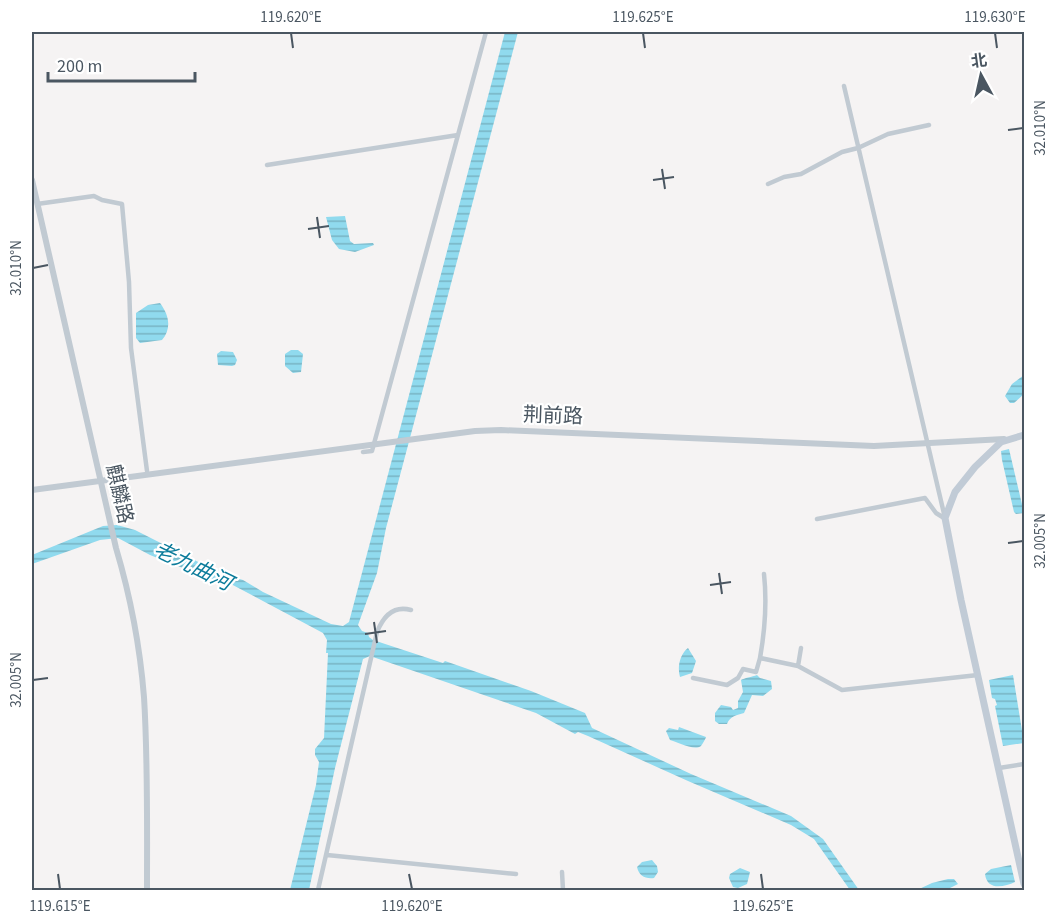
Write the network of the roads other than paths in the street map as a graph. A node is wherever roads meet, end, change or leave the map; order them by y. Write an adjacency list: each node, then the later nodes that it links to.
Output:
1 (486, 32): 4 (street)
2 (844, 86): 5 (street)
3 (929, 125): 5 (street)
4 (458, 135): 6 (street); 12 (street)
5 (858, 148): 8 (street); 13 (street)
6 (267, 165)
7 (32, 180): 9 (street, 麒麟路)
8 (768, 184)
9 (34, 205): 15 (street); 16 (street, 麒麟路)
10 (1024, 435): 11 (main road)
11 (1008, 439): 13 (street, 荆前路); 18 (main road)
12 (374, 444): 13 (street, 荆前路); 14 (street); 16 (street, 荆前路)
13 (927, 444): 18 (street)
14 (363, 452)
15 (147, 471)
16 (100, 480): 17 (street, 荆前路); 33 (street, 麒麟路)
17 (32, 490)
18 (945, 518): 19 (street); 25 (main road)
19 (817, 519)
20 (764, 574): 23 (street)
21 (411, 610): 29 (street)
22 (801, 648): 24 (street)
23 (760, 658): 24 (street); 26 (street)
24 (798, 666): 25 (street)
25 (978, 675): 28 (main road)
26 (693, 678)
27 (1024, 764): 28 (street)
28 (999, 768): 32 (main road)
29 (327, 855): 31 (street); 34 (street)
30 (562, 872): 35 (street)
31 (516, 874)
32 (1024, 884)
33 (147, 891)
34 (318, 891)
35 (562, 891)

